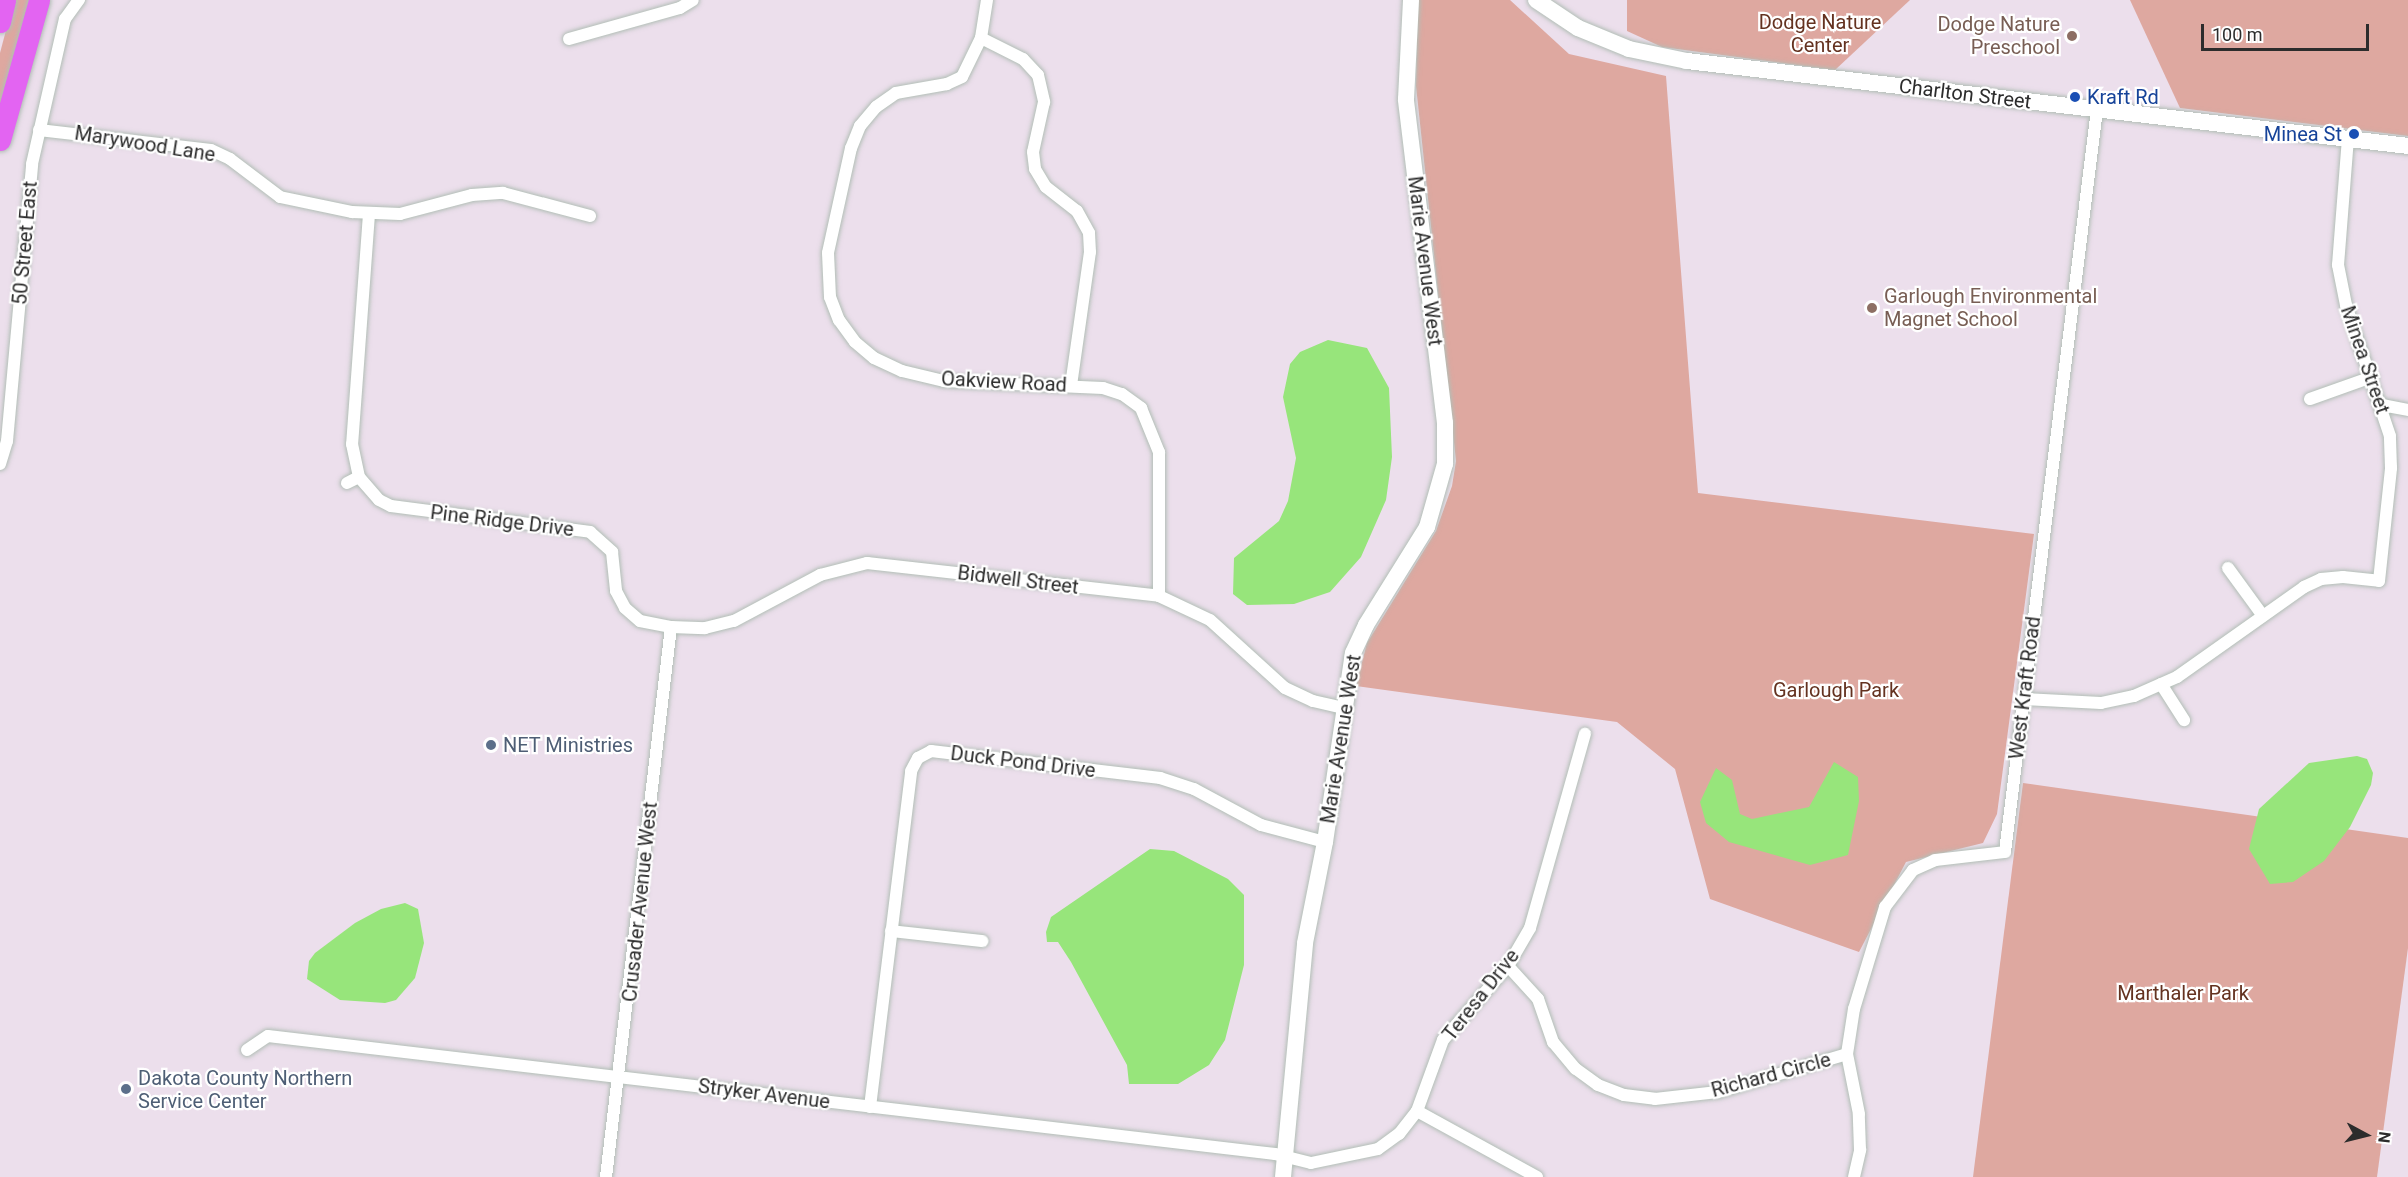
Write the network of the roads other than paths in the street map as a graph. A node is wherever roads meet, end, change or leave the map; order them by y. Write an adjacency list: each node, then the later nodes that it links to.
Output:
1 (5, 0): 8 (highway)
2 (39, 0): 14 (highway)
3 (79, 0): 12 (street, 50 Street East)
4 (693, 0): 10 (street)
5 (987, 0): 9 (street, Oakview Road)
6 (1411, 0): 32 (street, Marie Avenue West)
7 (1536, 0): 11 (street, Charlton Street)
8 (0, 22)
9 (981, 38): 19 (street); 19 (street, Oakview Road)
10 (569, 39)
11 (2097, 109): 13 (street, Charlton Street); 31 (street, West Kraft Road)
12 (39, 130): 16 (street, Marywood Lane); 23 (street, 50 Street East)
13 (2348, 139): 15 (street, Charlton Street); 18 (street, Minea Street)
14 (0, 140)
15 (2408, 146)
16 (369, 214): 17 (street, Marywood Lane); 24 (street, Pine Ridge Drive)
17 (590, 216)
18 (2372, 377): 20 (street); 21 (street, Minea Street)
19 (1071, 386): 27 (street, Oakview Road)
20 (2310, 399)
21 (2382, 405): 22 (street); 28 (street, Minea Street)
22 (2408, 410)
23 (0, 464)
24 (359, 477): 25 (street); 29 (street, Pine Ridge Drive)
25 (346, 483)
26 (2228, 568): 28 (street)
27 (1159, 596): 29 (street, Bidwell Street); 32 (street, Bidwell Street)
28 (2263, 616): 30 (street)
29 (671, 627): 41 (street, Crusader Avenue West)
30 (2161, 684): 31 (street); 33 (street)
31 (2024, 699): 40 (street, West Kraft Road)
32 (1344, 708): 35 (street, Marie Avenue West)
33 (2184, 720)
34 (1585, 734): 38 (street, Teresa Drive)
35 (1325, 842): 36 (street, Duck Pond Drive); 44 (street, Marie Avenue West)
36 (891, 931): 37 (street); 42 (street, Duck Pond Drive)
37 (982, 941)
38 (1508, 966): 40 (street, Richard Circle); 43 (street, Teresa Drive)
39 (248, 1050): 41 (street, Stryker Avenue)
40 (1847, 1053): 48 (street, West Kraft Road)
41 (620, 1077): 42 (street, Stryker Avenue); 45 (street, Crusader Avenue West)
42 (870, 1107): 44 (street, Stryker Avenue)
43 (1417, 1111): 44 (street, Teresa Drive); 47 (street)
44 (1285, 1155): 46 (street, Marie Avenue West)
45 (606, 1177)
46 (1283, 1177)
47 (1537, 1177)
48 (1854, 1177)

